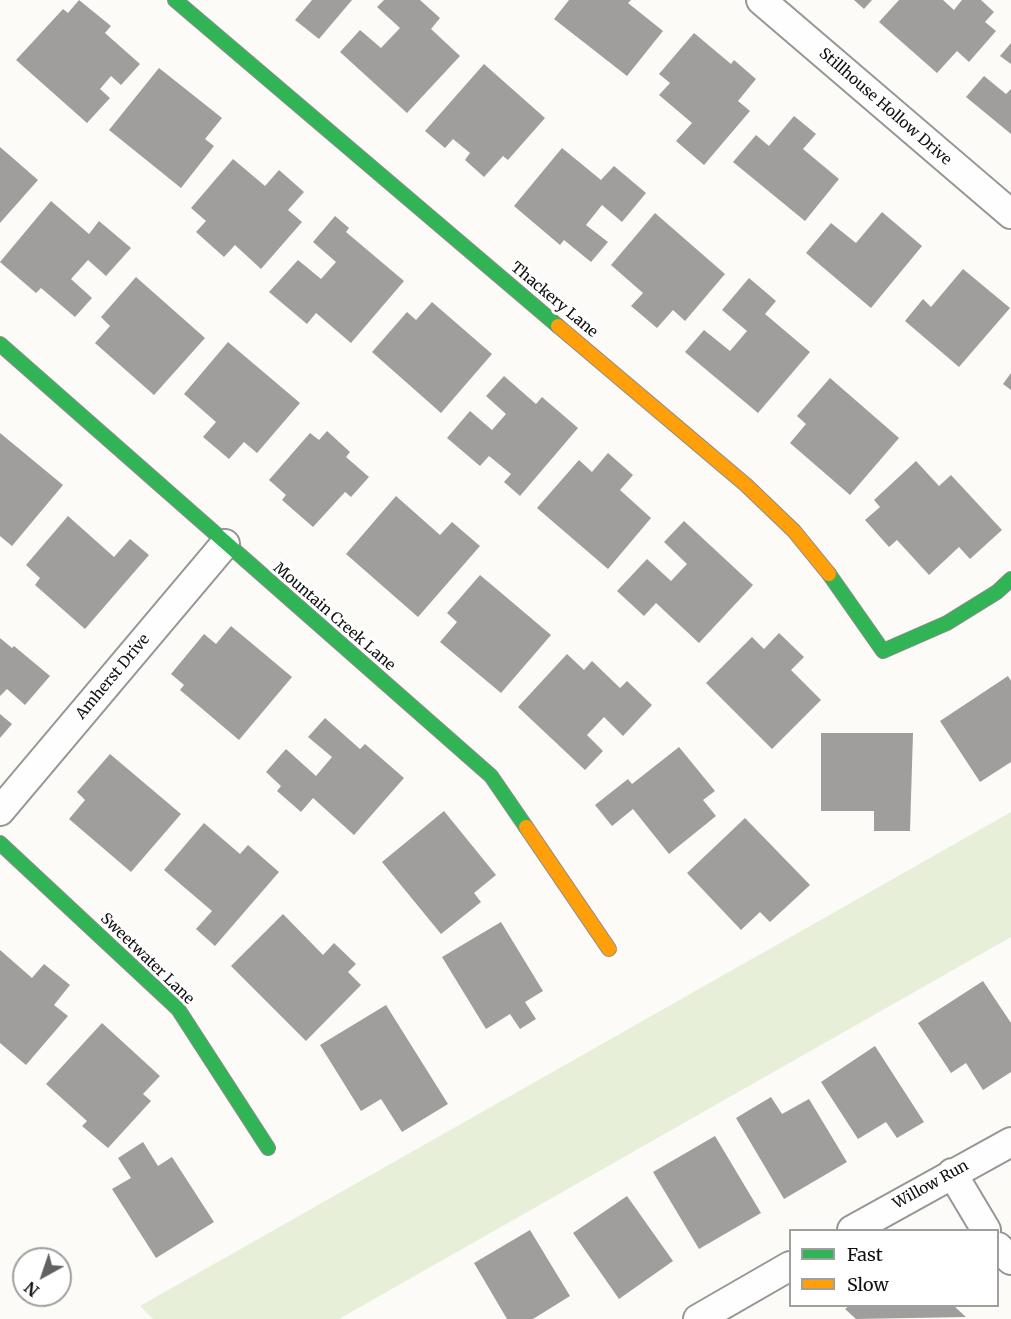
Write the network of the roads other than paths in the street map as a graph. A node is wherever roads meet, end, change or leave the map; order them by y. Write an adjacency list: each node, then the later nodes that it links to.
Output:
1 (175, 0): 6 (street, Thackery Lane)
2 (760, 0): 3 (street, Stillhouse Hollow Drive)
3 (1011, 214)
4 (0, 344): 5 (street, Mountain Creek Lane)
5 (225, 544): 7 (street, Amherst Drive); 9 (street, Mountain Creek Lane)
6 (1011, 579)
7 (0, 811)
8 (0, 843): 11 (street, Sweetwater Lane)
9 (609, 948)
10 (1011, 1142): 12 (street, Willow Run)
11 (268, 1148)
12 (952, 1173): 13 (street, Willow Run); 14 (street)
13 (854, 1229)
14 (985, 1229)
15 (999, 1248): 16 (street)
16 (1011, 1260)
17 (789, 1267): 18 (street)
18 (698, 1319)

